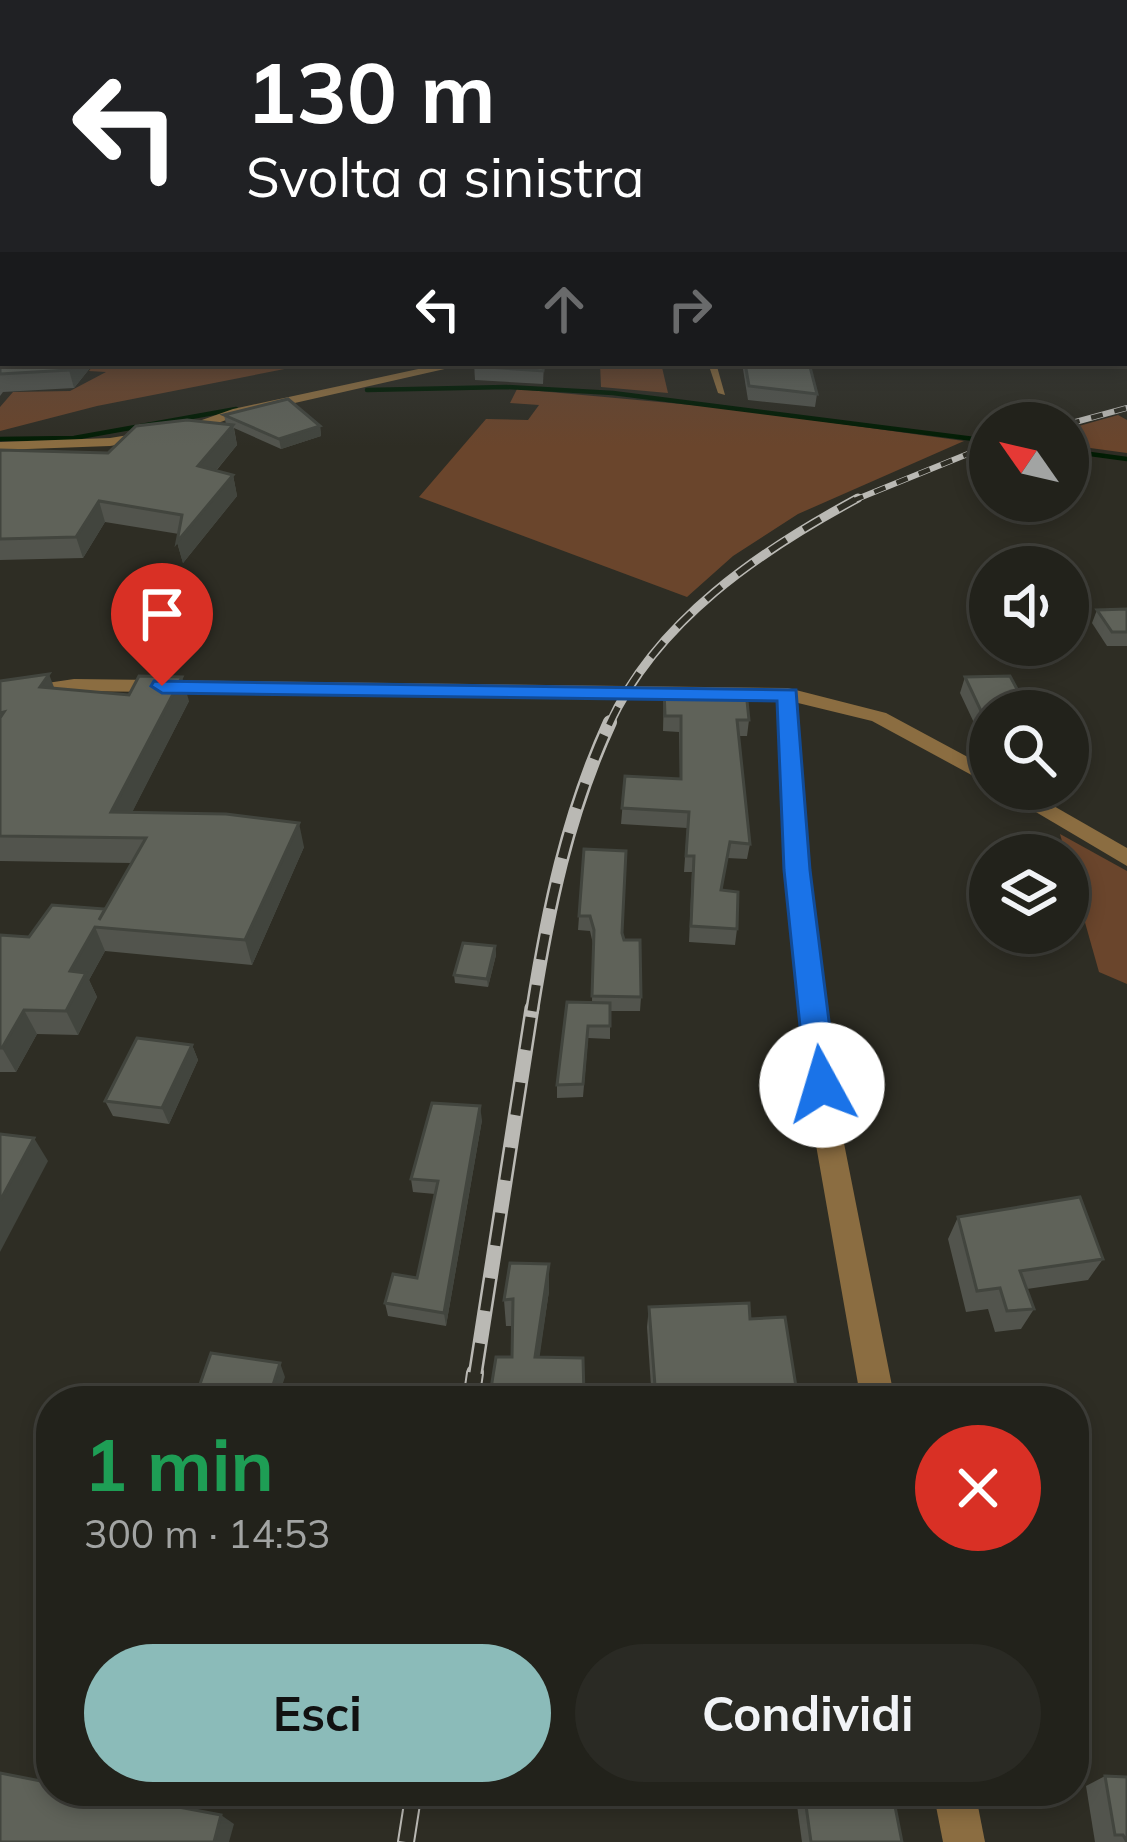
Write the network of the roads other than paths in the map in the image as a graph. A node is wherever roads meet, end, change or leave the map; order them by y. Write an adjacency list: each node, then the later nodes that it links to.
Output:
1 (450, 366): 4 (street)
2 (713, 366): 3 (lane)
3 (722, 393)
4 (0, 450): 5 (lane)
5 (109, 454)
6 (788, 694): 7 (street); 8 (street); 11 (street)
7 (0, 696)
8 (969, 766)
9 (1044, 810): 10 (street)
10 (1127, 858)
11 (875, 1386)
12 (957, 1806): 13 (street)
13 (964, 1842)

